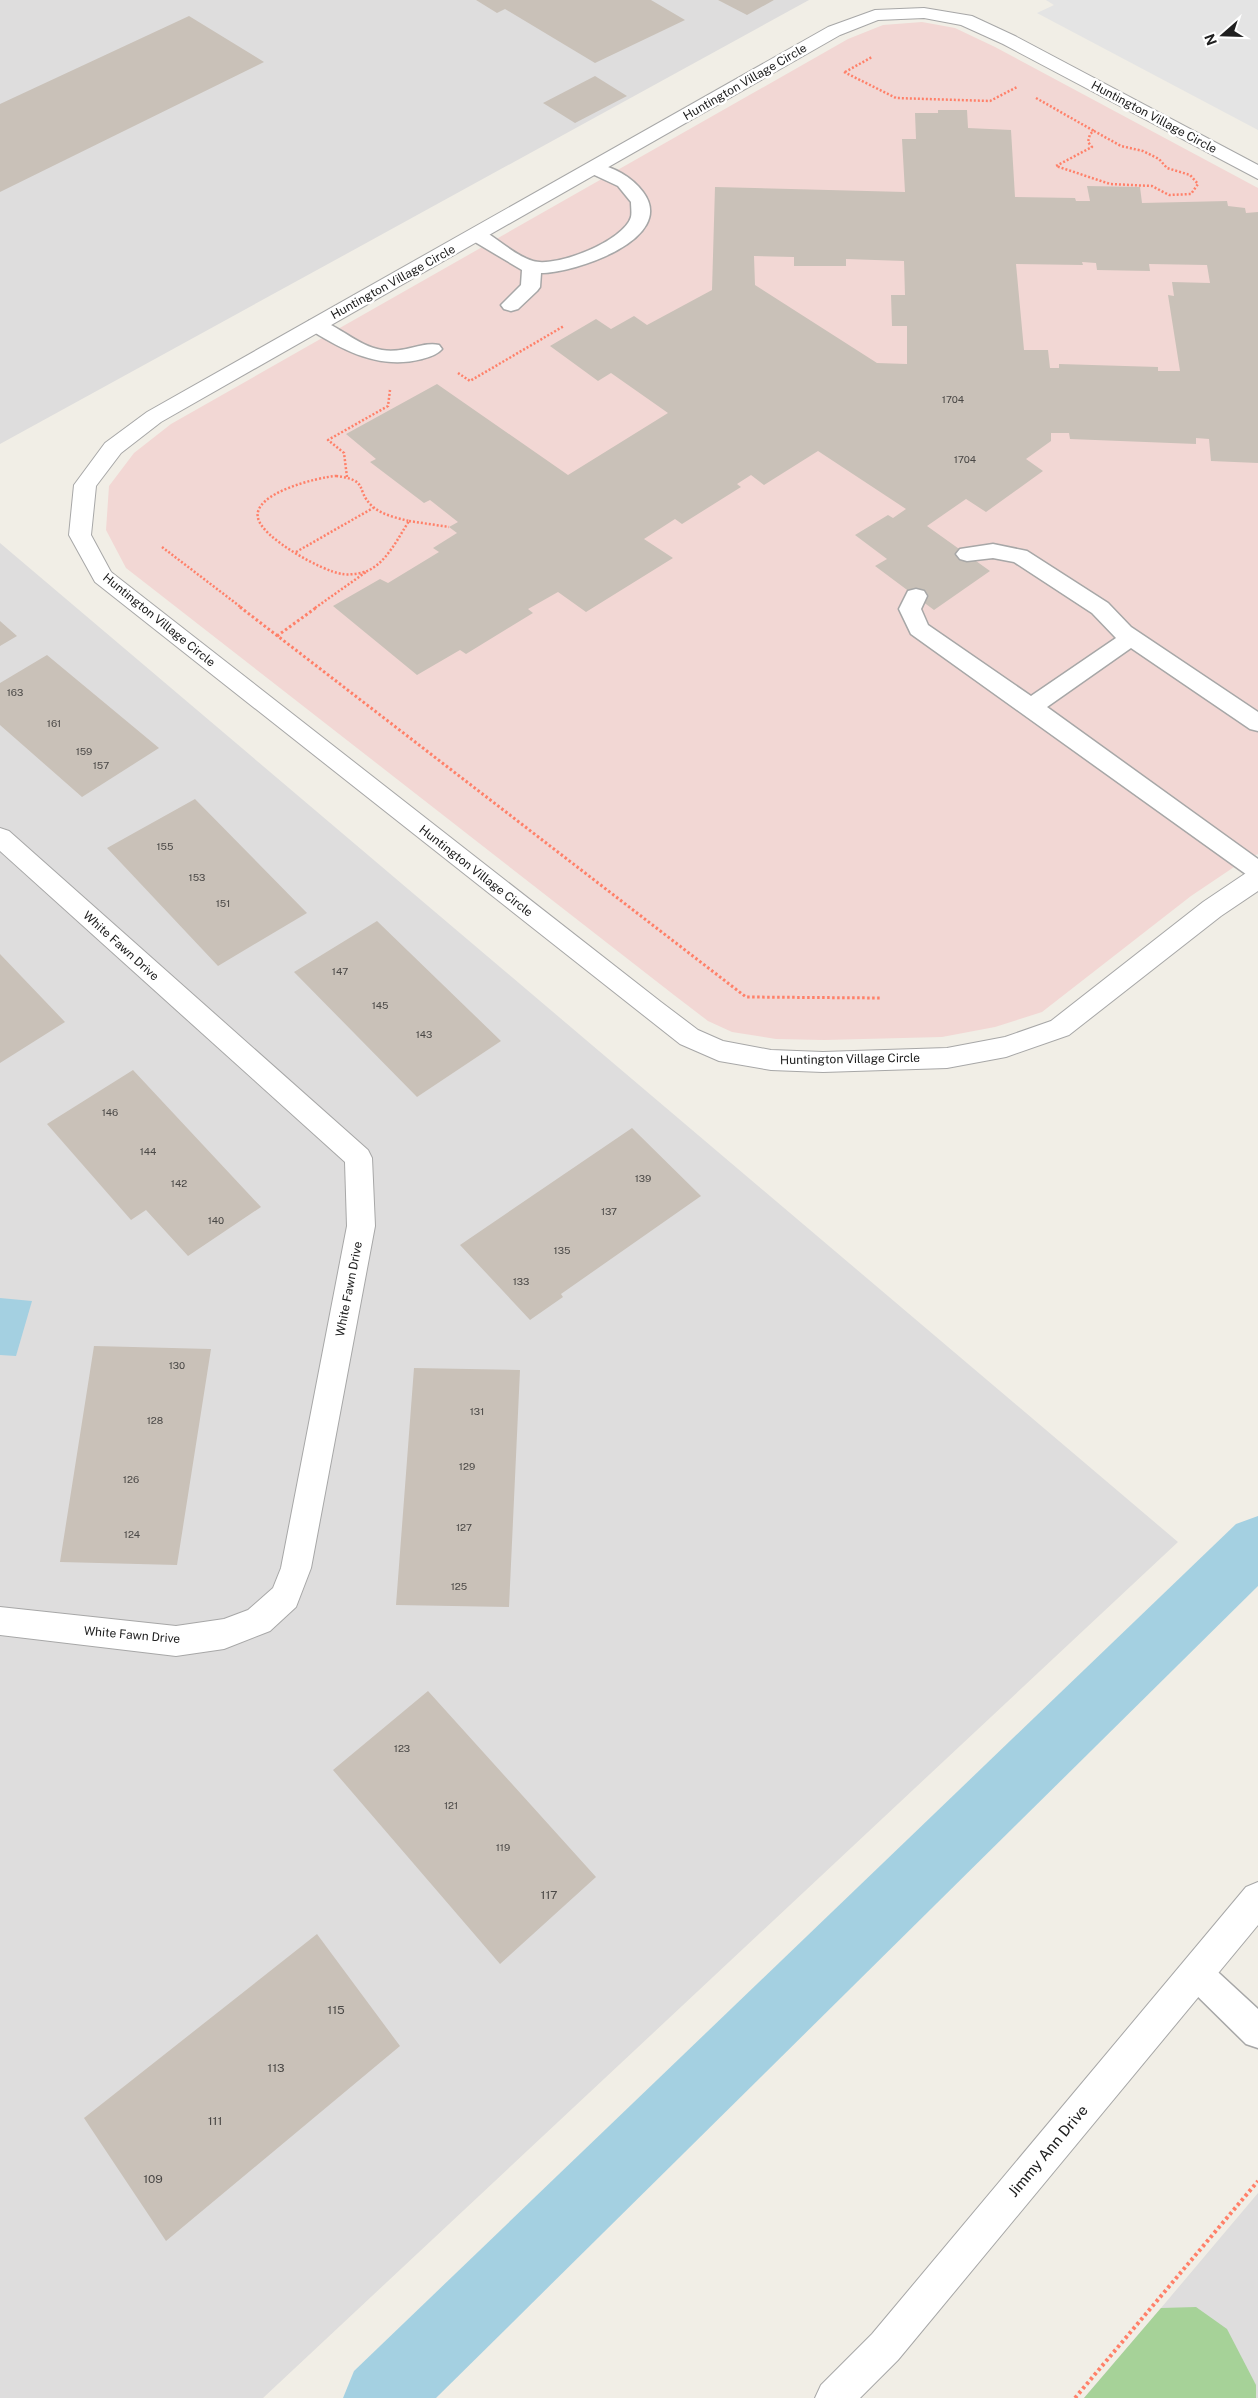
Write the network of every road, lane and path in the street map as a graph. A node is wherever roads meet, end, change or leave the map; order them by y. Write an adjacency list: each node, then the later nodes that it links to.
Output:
1 (844, 72): 2 (path)
2 (1017, 87)
3 (594, 168): 4 (street, Huntington Village Circle); 6 (street, Huntington Village Circle); 7 (lane)
4 (1258, 173)
5 (1190, 194): 5 (path)
6 (477, 235): 7 (lane); 9 (street, Huntington Village Circle)
7 (532, 268): 8 (lane)
8 (511, 305)
9 (316, 325): 10 (lane); 27 (street, Huntington Village Circle)
10 (432, 349)
11 (392, 383): 12 (path)
12 (347, 477): 13 (path); 17 (path)
13 (373, 508): 14 (path); 17 (path)
14 (409, 521): 15 (path); 19 (path)
15 (449, 527)
16 (162, 547): 21 (path)
17 (296, 553): 19 (path)
18 (967, 554): 22 (lane)
19 (366, 572): 21 (path)
20 (916, 596): 23 (lane)
21 (277, 636): 28 (path)
22 (1132, 637): 23 (lane); 24 (lane)
23 (1031, 707): 26 (lane)
24 (1258, 722)
25 (0, 837): 29 (street, White Fawn Drive)
26 (1258, 871)
27 (1258, 878)
28 (882, 998)
29 (0, 1621)
30 (1258, 1899): 31 (street, Jimmy Ann Drive)
31 (1196, 1973): 32 (lane); 34 (street, Jimmy Ann Drive)
32 (1258, 2032)
33 (1258, 2181): 35 (path)
34 (834, 2398)
35 (1075, 2398)

